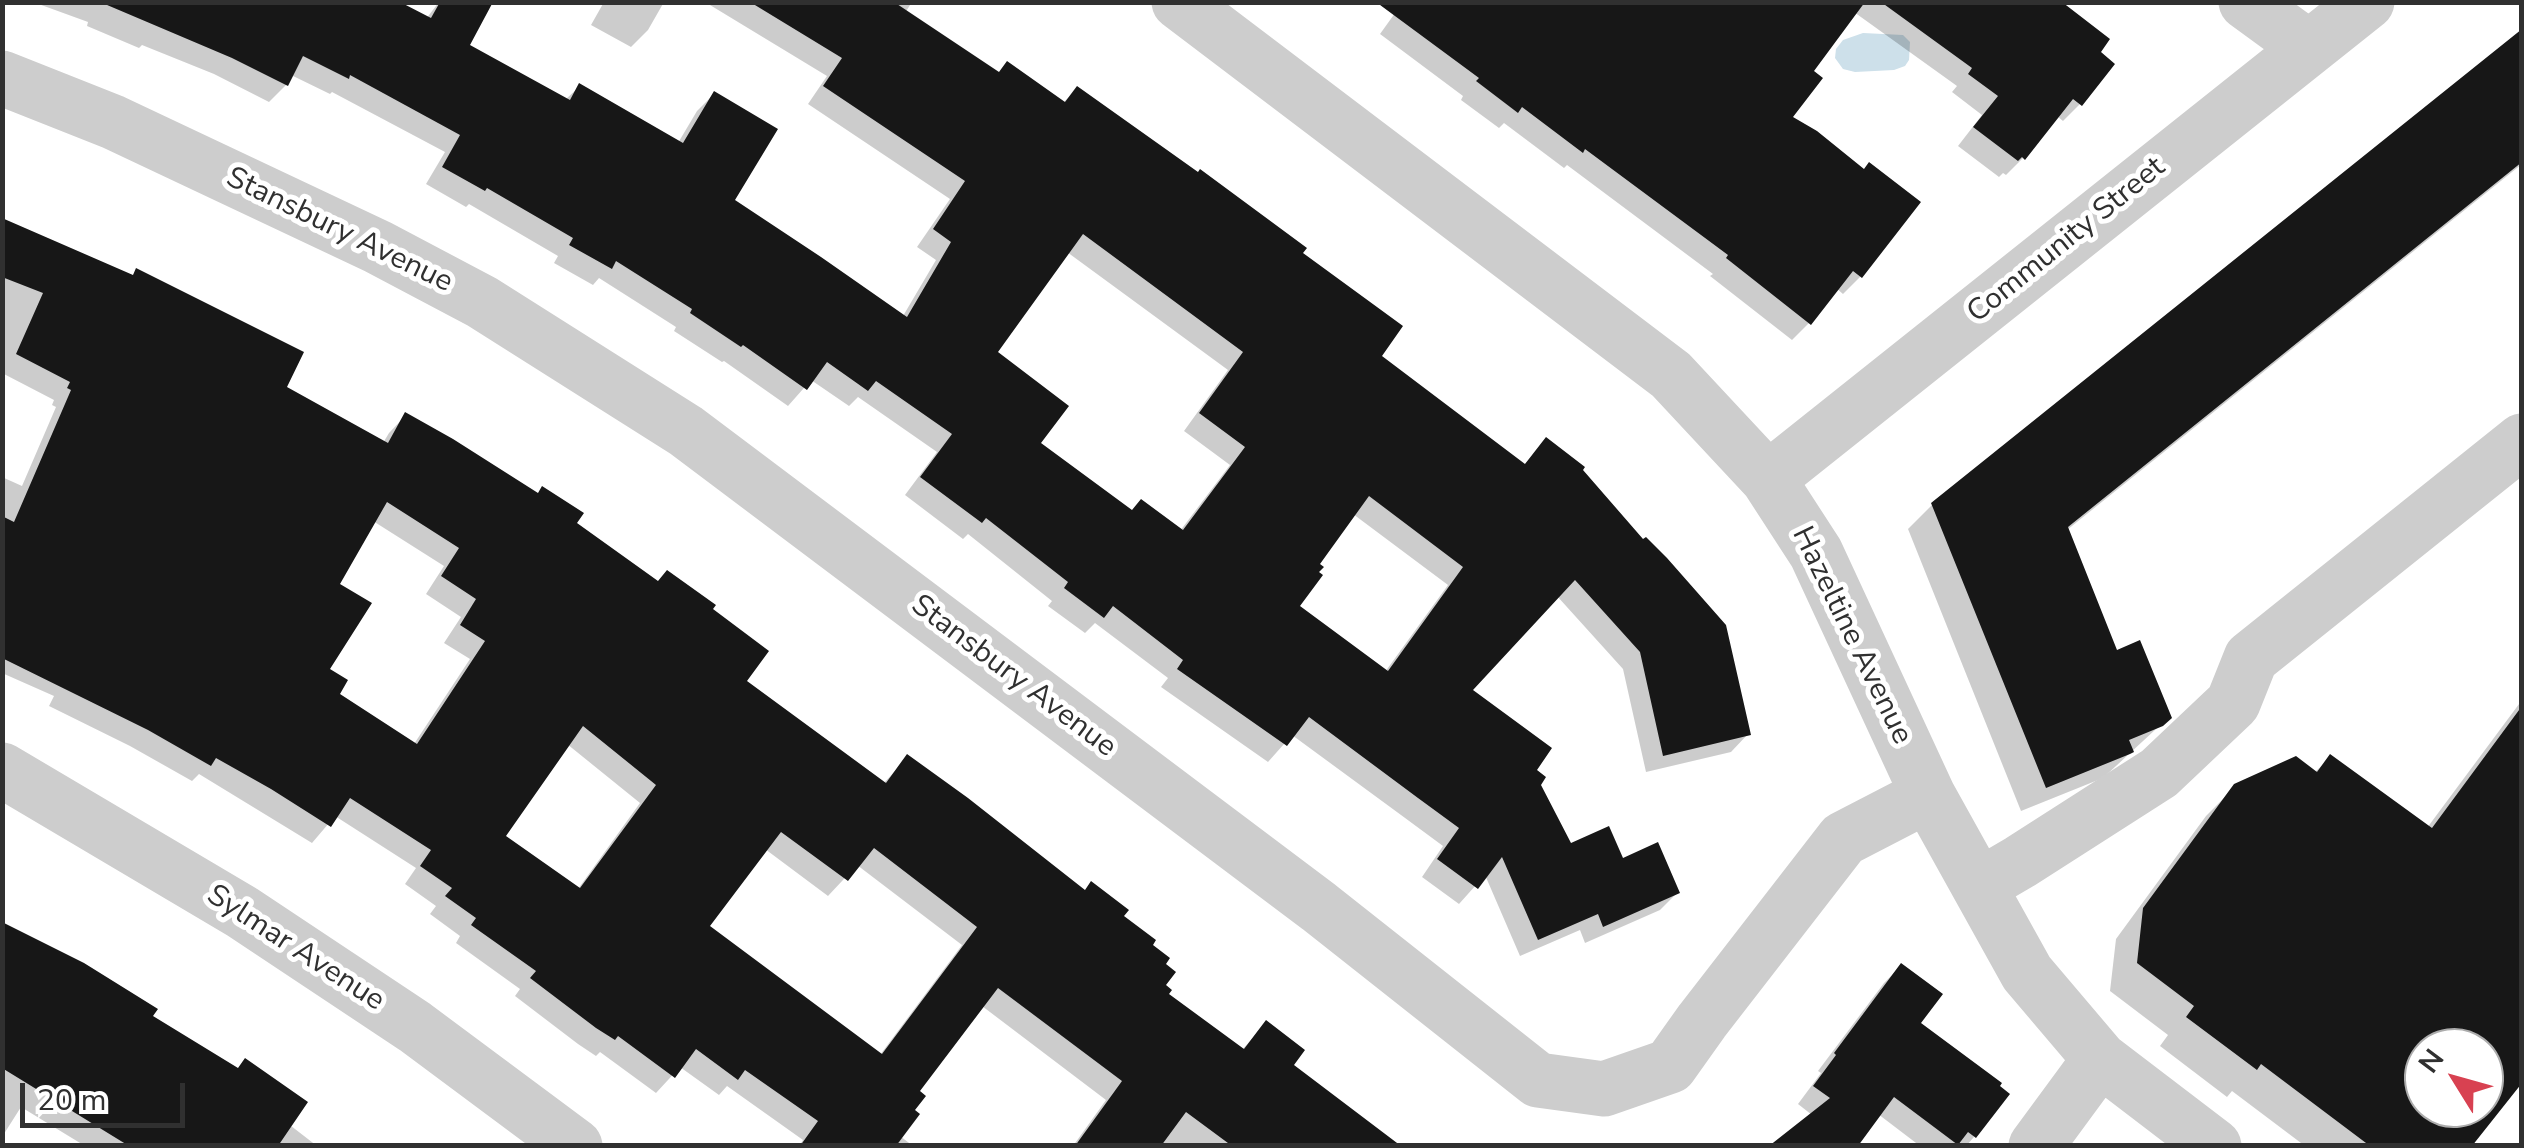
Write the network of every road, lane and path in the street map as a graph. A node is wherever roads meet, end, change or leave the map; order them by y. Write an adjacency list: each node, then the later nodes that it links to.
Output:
1 (1180, 2): 7 (street, Hazeltine Avenue)
2 (2246, 2): 4 (street)
3 (2367, 2): 4 (street, Community Street)
4 (2309, 48): 7 (street, Community Street)
5 (2, 78): 9 (street, Stansbury Avenue)
6 (2522, 441): 10 (street)
7 (1768, 479): 9 (street, Hazeltine Avenue)
8 (2, 770): 12 (street, Sylmar Avenue)
9 (1928, 796): 10 (street, Hazeltine Avenue)
10 (1978, 886): 11 (street, Hazeltine Avenue)
11 (2100, 1059): 13 (street); 14 (street, Hazeltine Avenue)
12 (575, 1146)
13 (2036, 1146)
14 (2214, 1146)

